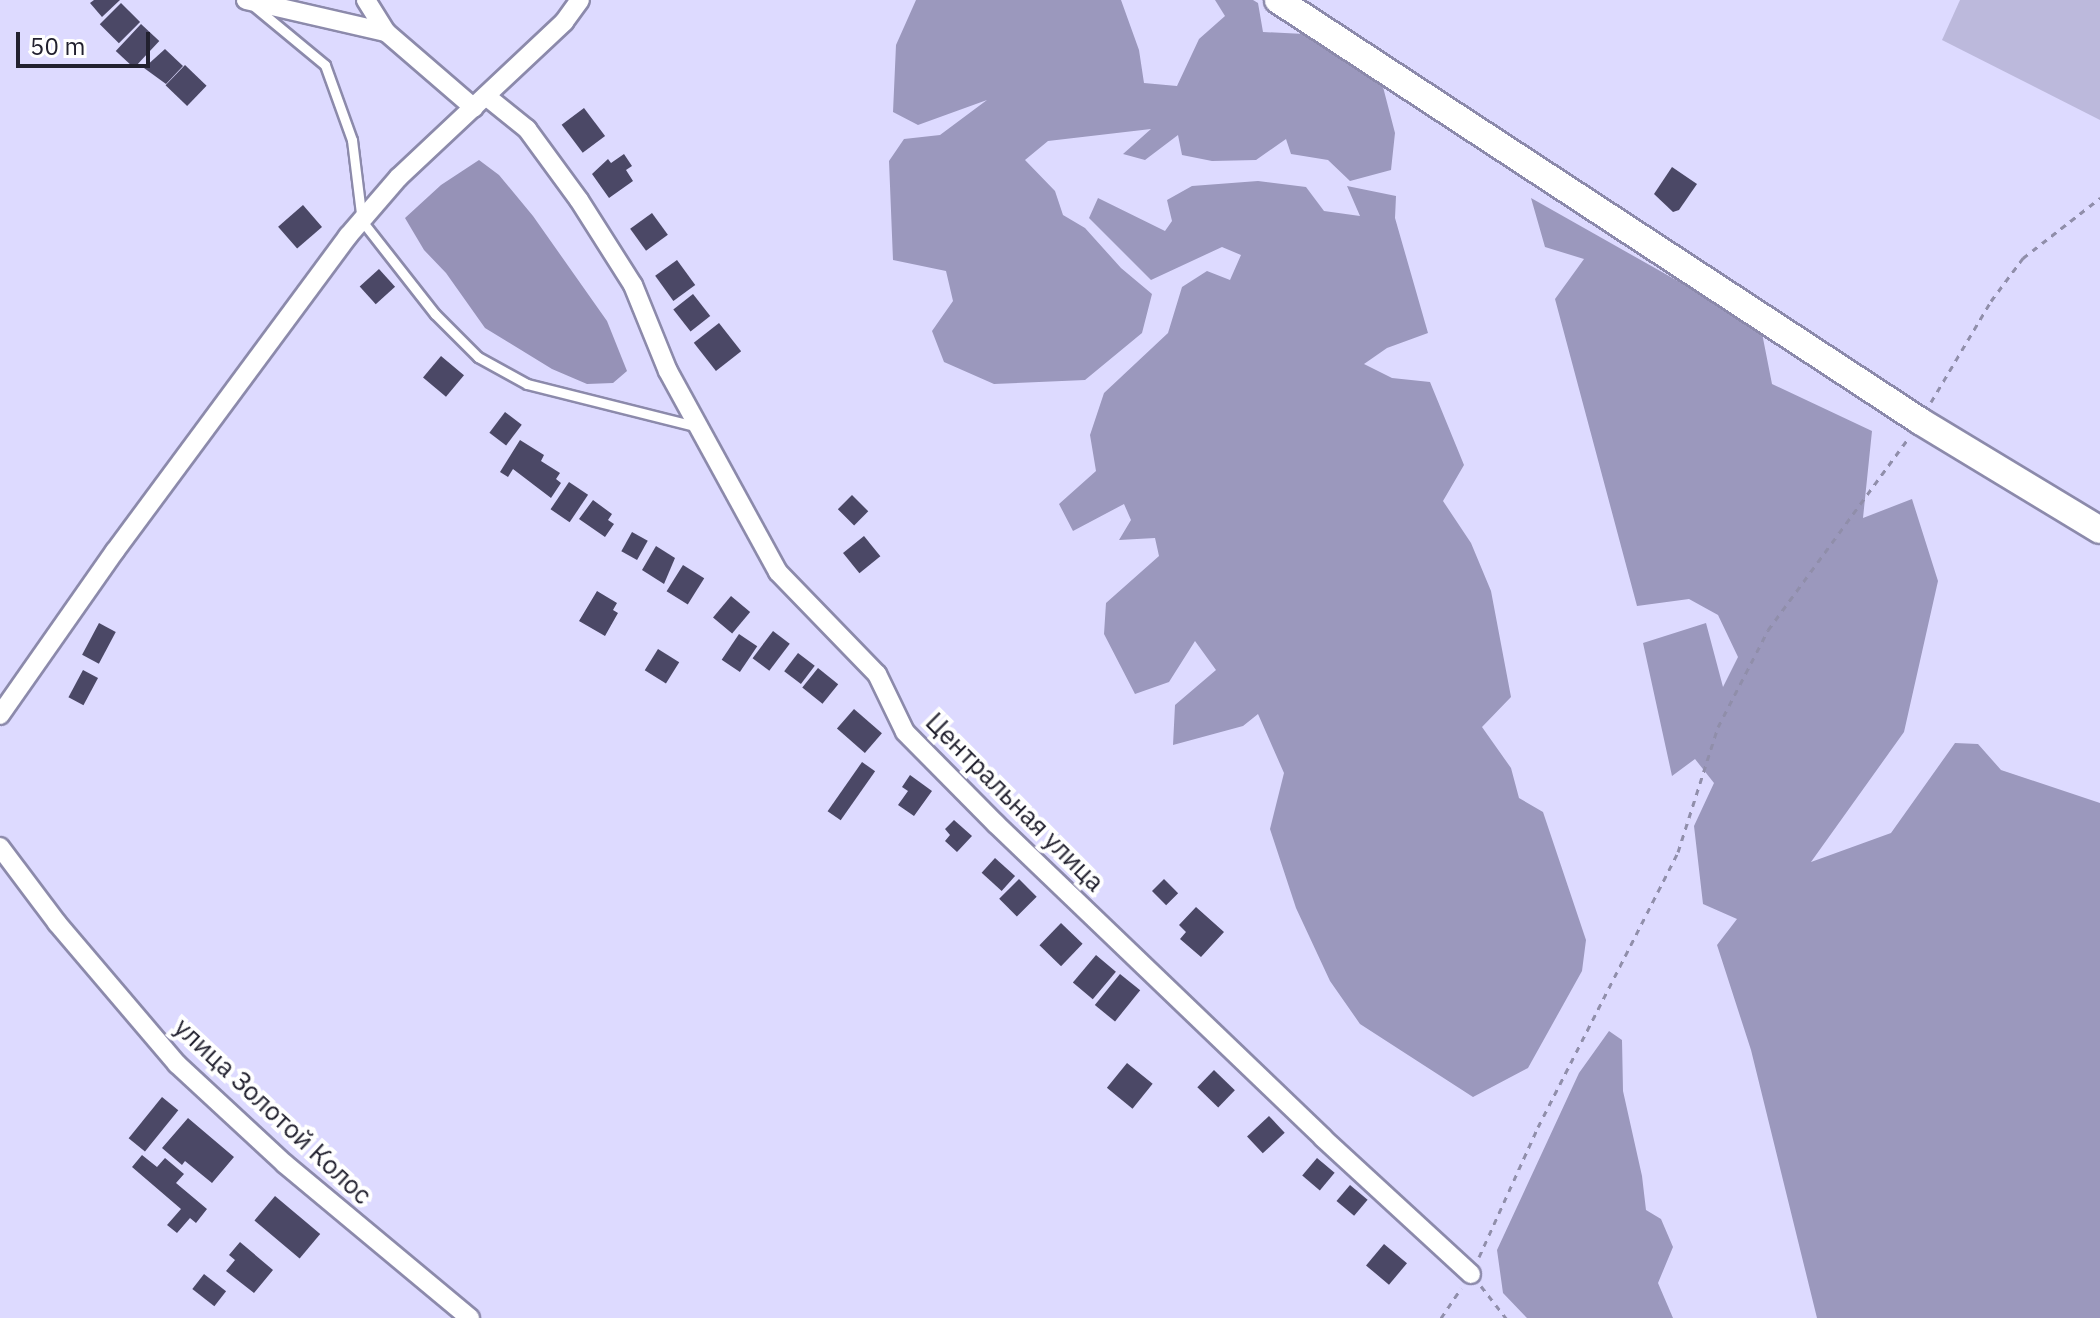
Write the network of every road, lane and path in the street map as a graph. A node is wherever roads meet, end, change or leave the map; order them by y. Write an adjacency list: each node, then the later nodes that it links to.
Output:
1 (246, 0): 5 (street); 8 (lane)
2 (366, 0): 5 (street)
3 (580, 0): 6 (street)
4 (1278, 0): 9 (main road)
5 (386, 32): 6 (street, Центральная улица)
6 (480, 102): 8 (street); 10 (street, Центральная улица)
7 (2100, 198): 9 (path)
8 (362, 221): 10 (lane); 12 (street)
9 (1920, 421): 11 (main road); 14 (path)
10 (698, 427): 14 (street, Центральная улица)
11 (2100, 530)
12 (0, 715)
13 (0, 847): 15 (street, улица Золотой Колос)
14 (1471, 1274): 16 (path); 17 (path)
15 (470, 1318)
16 (1441, 1318)
17 (1506, 1318)

